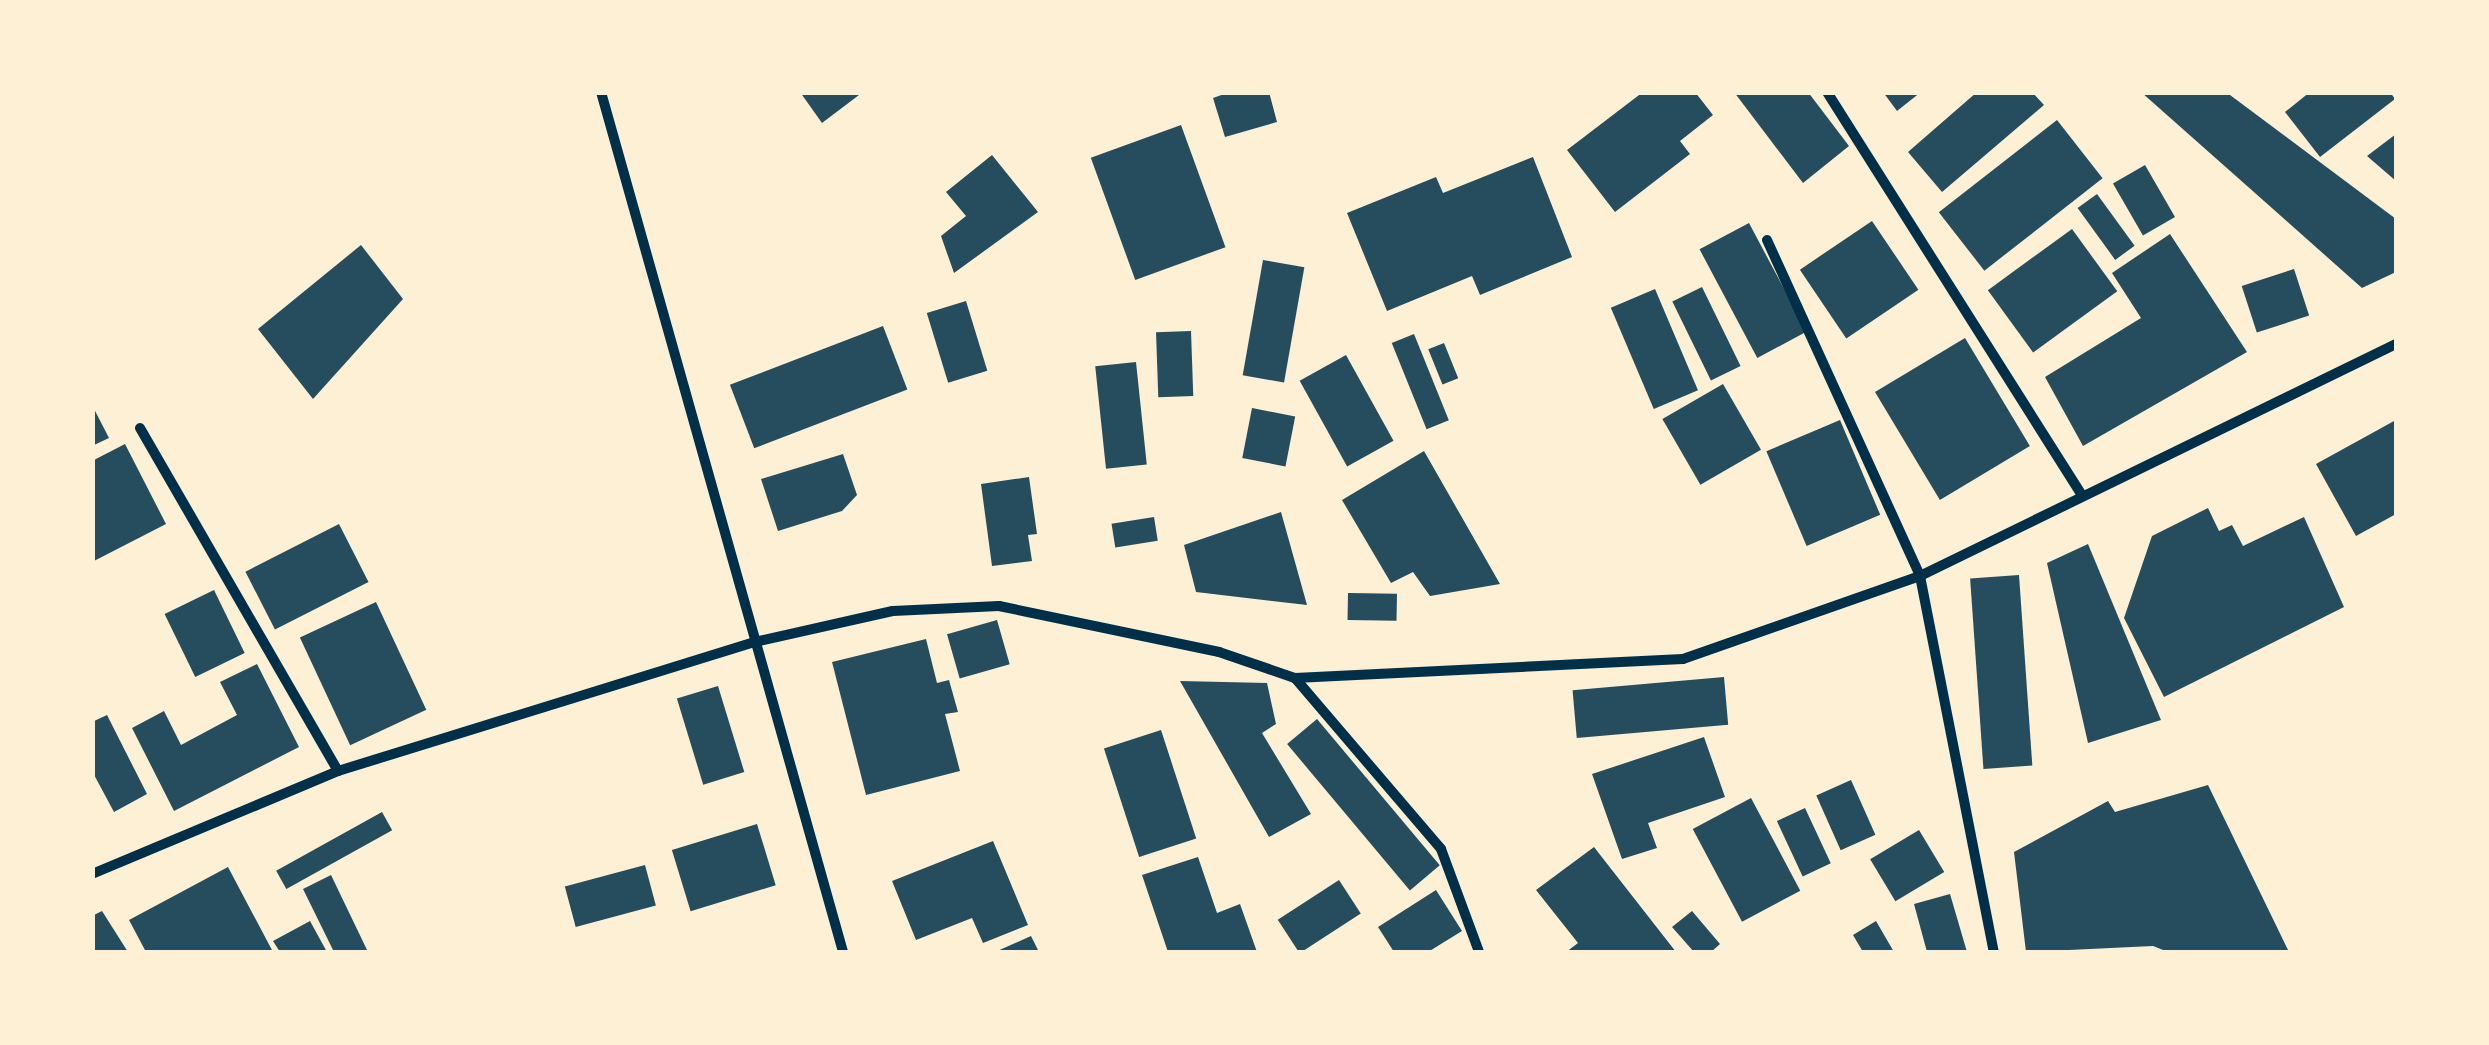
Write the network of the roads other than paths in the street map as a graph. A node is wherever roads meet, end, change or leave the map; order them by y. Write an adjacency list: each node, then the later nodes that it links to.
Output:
1 (601, 92): 8 (street)
2 (1827, 92): 6 (street)
3 (1767, 240): 7 (street)
4 (2396, 344): 6 (street)
5 (140, 428): 10 (street)
6 (2082, 496): 7 (street)
7 (1920, 576): 9 (street); 14 (street)
8 (755, 642): 9 (street); 10 (street); 12 (street)
9 (1296, 678): 13 (street)
10 (338, 771): 11 (street)
11 (92, 874)
12 (843, 952)
13 (1478, 952)
14 (1994, 952)

